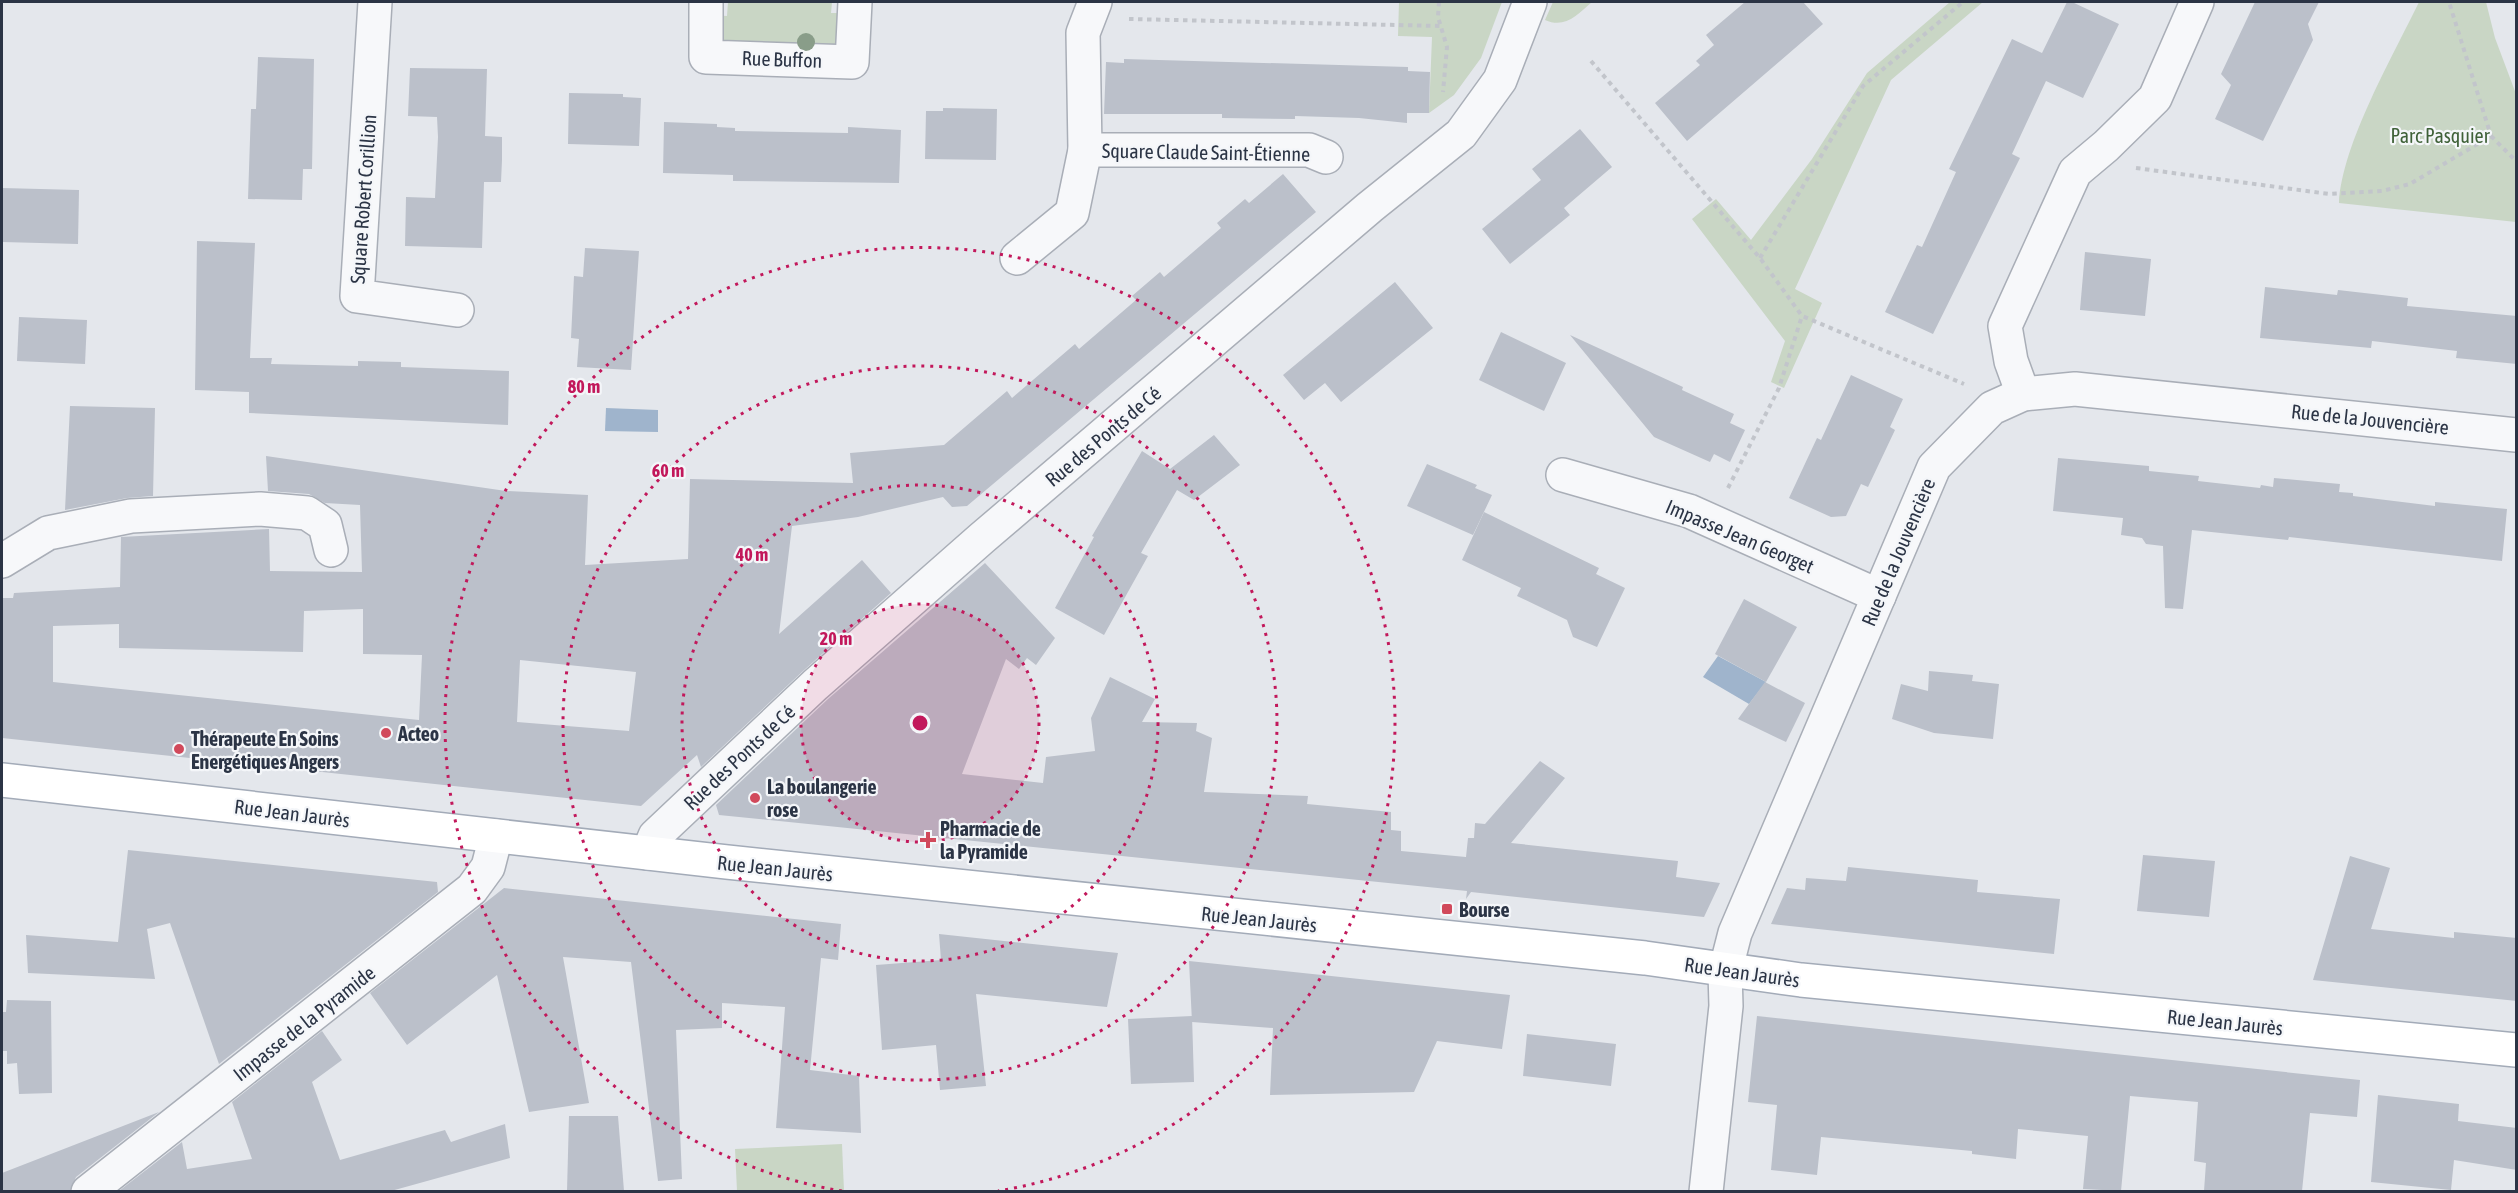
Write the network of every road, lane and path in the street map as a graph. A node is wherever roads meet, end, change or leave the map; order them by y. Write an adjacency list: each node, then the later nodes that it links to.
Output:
1 (375, 2): 20 (street, Square Robert Corillion)
2 (706, 2): 3 (street, Rue Buffon)
3 (855, 2)
4 (1439, 2): 10 (path)
5 (1530, 2): 32 (street, Rue des Ponts de Cé)
6 (1963, 2): 19 (path)
7 (2197, 2): 14 (street)
8 (2449, 2): 13 (path)
9 (1092, 8): 10 (path); 15 (street, Square Claude Saint-Étienne)
10 (1441, 26): 12 (path)
11 (1592, 61): 19 (path)
12 (1442, 103)
13 (2491, 136): 14 (path); 17 (path)
14 (2106, 146): 22 (street)
15 (1085, 150): 16 (street, Square Claude Saint-Étienne); 18 (street, Square Claude Saint-Étienne)
16 (1326, 157)
17 (2517, 161)
18 (1017, 258)
19 (1760, 258): 21 (path)
20 (457, 310)
21 (1802, 316): 23 (path); 26 (path)
22 (2023, 394): 23 (street, Rue de la Jouvencière); 24 (street, Rue de la Jouvencière)
23 (1992, 408): 29 (street, Rue de la Jouvencière)
24 (2517, 435)
25 (1563, 475): 26 (street, Impasse Jean Georget)
26 (1712, 521): 29 (street, Impasse Jean Georget)
27 (331, 550): 28 (street)
28 (2, 561)
29 (1879, 596): 33 (street, Rue de la Jouvencière)
30 (2, 780): 31 (main road, Rue Jean Jaurès)
31 (496, 836): 32 (main road, Rue Jean Jaurès); 35 (street, Impasse de la Pyramide)
32 (648, 853): 33 (main road, Rue Jean Jaurès)
33 (1725, 972): 34 (main road, Rue Jean Jaurès); 36 (street, Rue de la Jouvencière)
34 (2517, 1050)
35 (88, 1191)
36 (1706, 1191)

